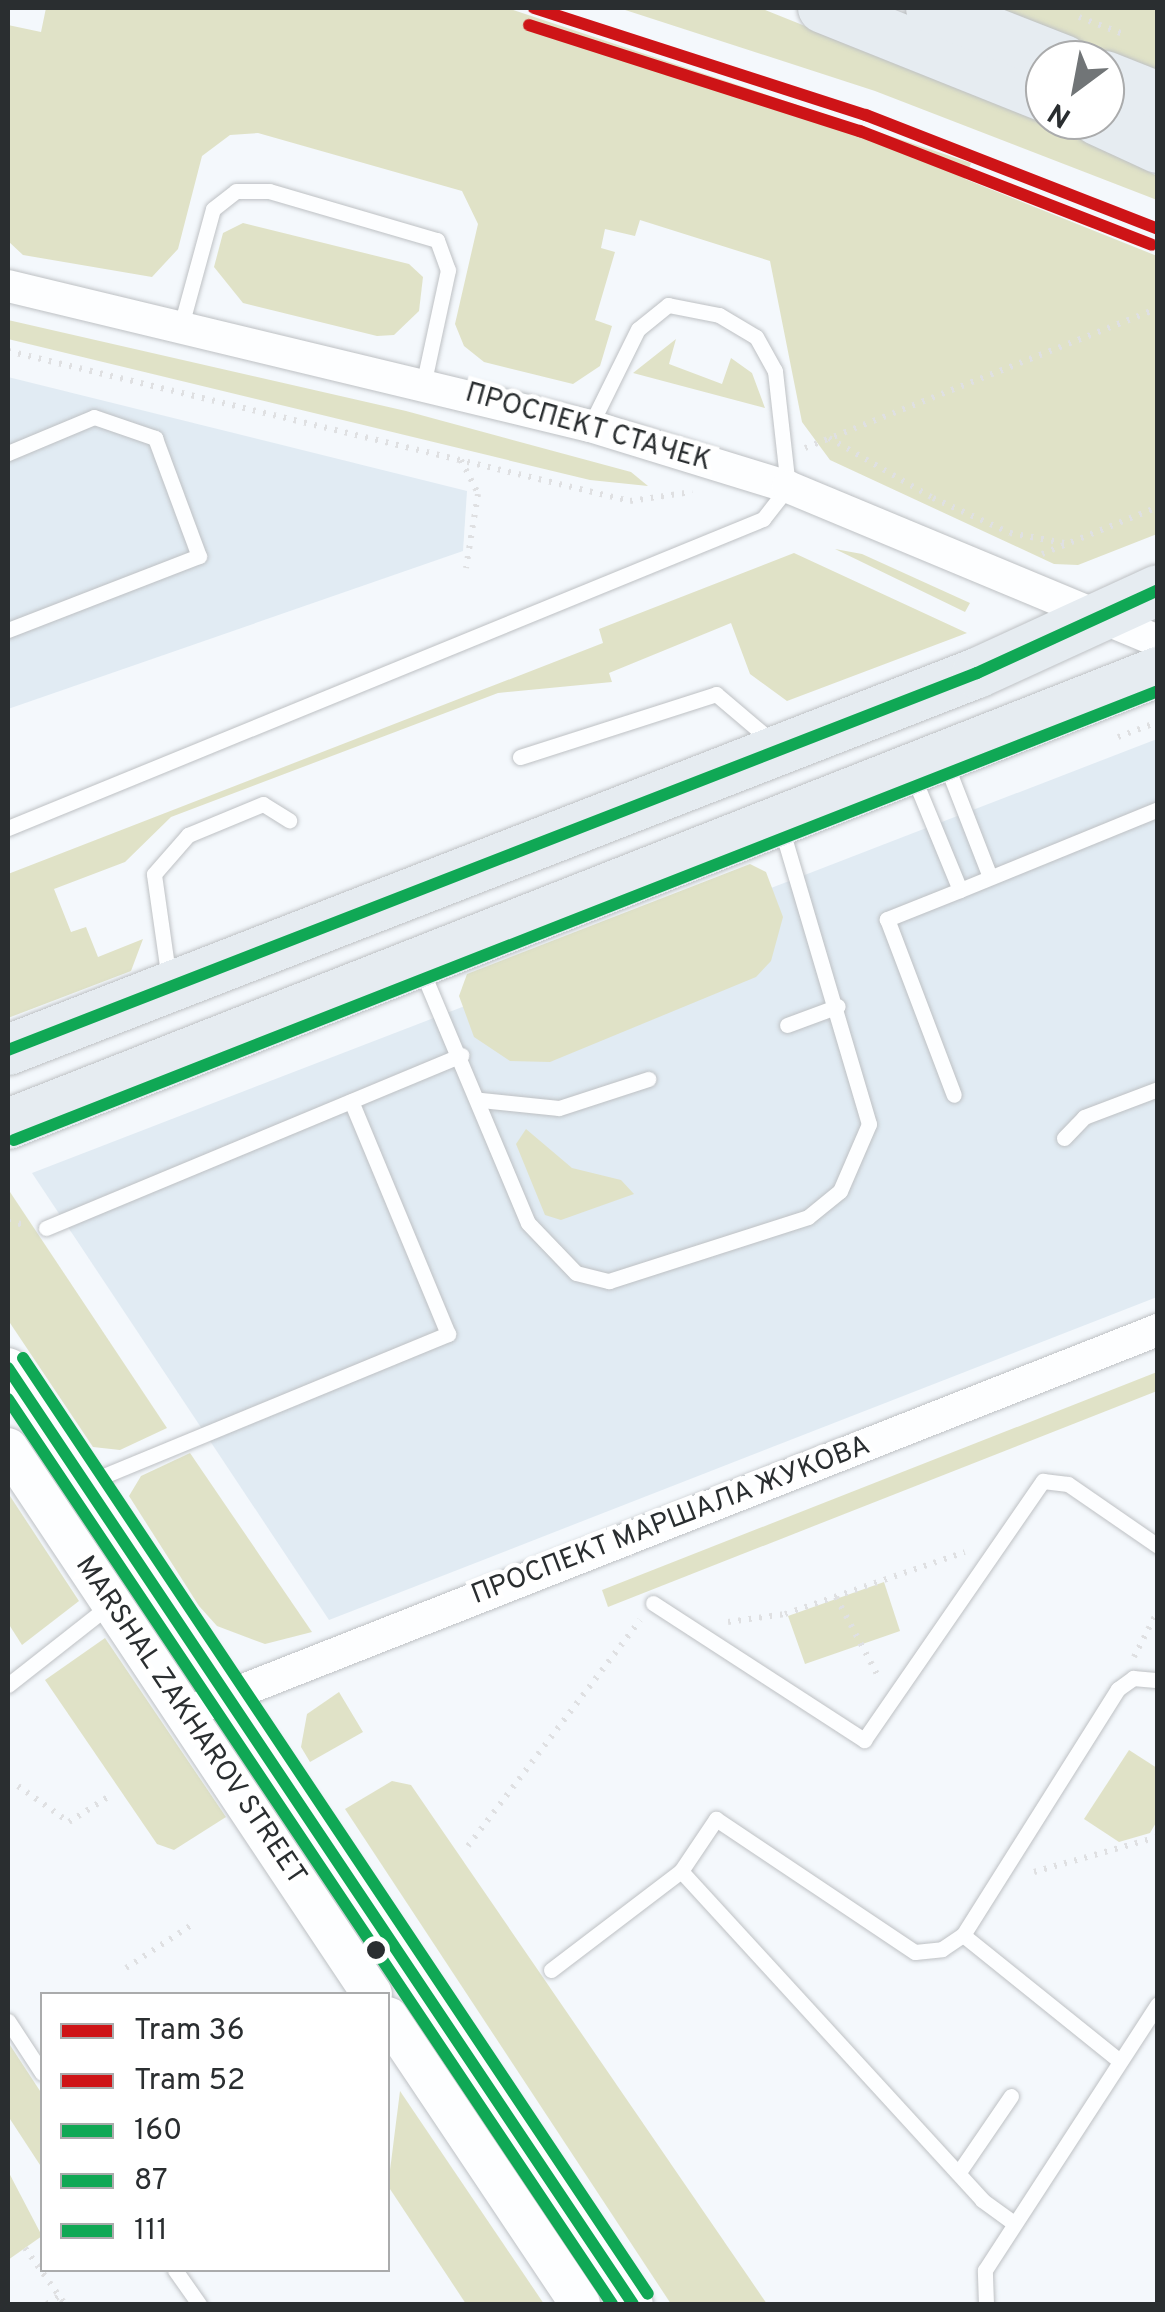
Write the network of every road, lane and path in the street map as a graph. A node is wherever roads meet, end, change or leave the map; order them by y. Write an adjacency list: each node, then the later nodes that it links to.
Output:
1 (823, 8): 6 (main road)
2 (931, 8): 3 (main road)
3 (1068, 37): 4 (path)
4 (1140, 41)
5 (1125, 84): 7 (main road)
6 (1025, 89)
7 (1158, 97)
8 (1125, 133): 9 (main road)
9 (1158, 148)
10 (8, 286): 12 (street, ПРОСПЕКТ СТАЧЕК)
11 (1158, 308): 16 (path)
12 (182, 322): 14 (street, ПРОСПЕКТ СТАЧЕК); 14 (lane)
13 (8, 351): 19 (path)
14 (424, 381): 15 (street, ПРОСПЕКТ СТАЧЕК)
15 (590, 426): 20 (street, ПРОСПЕКТ СТАЧЕК); 20 (lane)
16 (828, 438): 17 (path); 23 (path)
17 (803, 448)
18 (8, 453): 27 (lane)
19 (461, 460): 21 (path); 25 (path)
20 (788, 487): 26 (street, ПРОСПЕКТ СТАЧЕК); 35 (lane)
21 (670, 500)
22 (1158, 507): 23 (path)
23 (1064, 543): 24 (path)
24 (1042, 554)
25 (466, 568)
26 (1094, 615): 28 (main road); 29 (main road)
27 (8, 630)
28 (1155, 635): 31 (main road)
29 (782, 750): 30 (lane); 39 (main road)
30 (520, 757)
31 (926, 761): 34 (main road); 36 (lane); 37 (lane)
32 (1158, 809): 36 (lane)
33 (290, 820): 39 (lane)
34 (779, 820): 38 (main road); 40 (lane)
35 (8, 828)
36 (990, 877): 37 (lane)
37 (960, 890): 46 (lane)
38 (418, 962): 43 (lane); 49 (main road)
39 (171, 990): 42 (main road)
40 (838, 1006): 41 (lane); 47 (lane)
41 (787, 1025)
42 (8, 1050)
43 (461, 1055): 47 (lane); 48 (lane)
44 (648, 1079): 47 (lane)
45 (1158, 1089): 50 (lane)
46 (954, 1095)
47 (481, 1100)
48 (352, 1101): 51 (lane); 55 (lane)
49 (8, 1124)
50 (1064, 1138)
51 (46, 1228)
52 (1158, 1330): 68 (street, ПРОСПЕКТ МАРШАЛА ЖУКОВА)
53 (8, 1368): 55 (street, MARSHAL ZAKHAROV STREET)
54 (8, 1448): 56 (street, MARSHAL ZAKHAROV STREET)
55 (84, 1483): 56 (lane); 68 (street, MARSHAL ZAKHAROV STREET)
56 (48, 1508): 61 (street, MARSHAL ZAKHAROV STREET)
57 (995, 1542): 58 (lane); 59 (path); 67 (lane)
58 (1158, 1546)
59 (836, 1597): 63 (path); 67 (path)
60 (653, 1603): 63 (lane); 73 (path)
61 (112, 1604): 66 (lane); 69 (street, MARSHAL ZAKHAROV STREET)
62 (1158, 1610): 64 (path)
63 (692, 1628): 67 (lane)
64 (1134, 1678): 65 (lane); 75 (lane)
65 (1158, 1680)
66 (8, 1684)
67 (897, 1689)
68 (227, 1696): 69 (street, ПРОСПЕКТ МАРШАЛА ЖУКОВА); 98 (street, MARSHAL ZAKHAROV STREET)
69 (185, 1712): 80 (street, MARSHAL ZAKHAROV STREET)
70 (18, 1786): 71 (path)
71 (108, 1797)
72 (1158, 1836): 75 (path)
73 (468, 1846)
74 (681, 1871): 77 (lane); 79 (lane); 87 (lane)
75 (996, 1882): 77 (lane)
76 (193, 1924): 78 (path)
77 (963, 1935): 84 (lane)
78 (126, 1968)
79 (551, 1970)
80 (371, 1992)
81 (1158, 2004): 84 (lane)
82 (390, 2020): 97 (street)
83 (8, 2021): 85 (lane)
84 (1117, 2059): 88 (lane)
85 (40, 2070)
86 (1011, 2096): 87 (lane)
87 (959, 2172): 88 (lane)
88 (1014, 2223): 99 (lane)
89 (25, 2248): 90 (path)
90 (40, 2269)
91 (42, 2272): 93 (path)
92 (176, 2272): 96 (lane)
93 (59, 2296): 94 (path); 95 (path)
94 (47, 2304)
95 (65, 2304)
96 (199, 2304)
97 (580, 2304)
98 (634, 2304)
99 (986, 2304)

